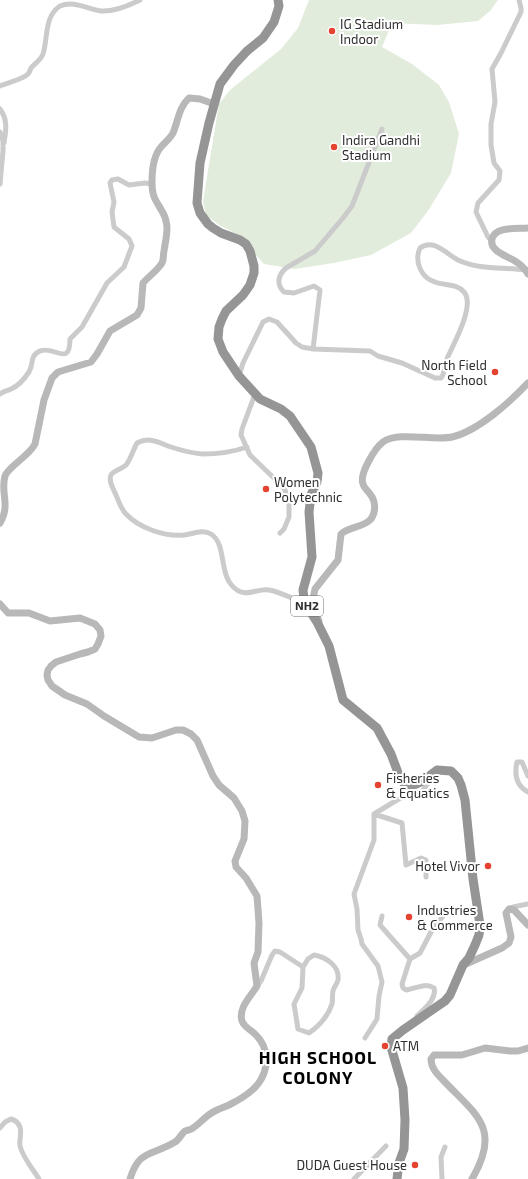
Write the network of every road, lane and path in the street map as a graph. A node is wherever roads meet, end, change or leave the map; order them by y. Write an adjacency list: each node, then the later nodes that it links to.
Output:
1 (140, 0): 4 (street)
2 (278, 0): 5 (highway, NH2)
3 (519, 0): 13 (street)
4 (0, 86)
5 (214, 104): 11 (street); 16 (highway, NH2)
6 (0, 109): 9 (street)
7 (382, 129): 15 (street)
8 (0, 132): 9 (street)
9 (3, 146): 10 (street)
10 (0, 184)
11 (152, 184): 18 (street); 21 (street)
12 (528, 228): 13 (street)
13 (492, 241): 14 (street)
14 (527, 272): 15 (street)
15 (313, 349): 16 (street)
16 (239, 376): 19 (highway, NH2)
17 (528, 383): 25 (street)
18 (0, 394)
19 (255, 394): 20 (street); 23 (highway, NH2)
20 (247, 447): 22 (street); 23 (street)
21 (0, 523)
22 (280, 532)
23 (306, 603): 25 (highway, NH2)
24 (0, 604): 39 (street)
25 (320, 628): 26 (highway, NH2)
26 (437, 770): 29 (street); 37 (highway)
27 (528, 776): 28 (street)
28 (528, 792)
29 (374, 814): 30 (street); 41 (street)
30 (426, 877)
31 (528, 904): 32 (street)
32 (509, 909): 35 (street); 37 (street)
33 (446, 912): 36 (street)
34 (382, 916): 36 (street)
35 (528, 925)
36 (410, 959): 40 (street)
37 (463, 965): 40 (highway)
38 (303, 967): 38 (street); 39 (street)
39 (257, 986): 47 (street)
40 (409, 1026): 49 (highway)
41 (365, 1038)
42 (528, 1048): 51 (street)
43 (0, 1128): 46 (street)
44 (386, 1146): 48 (street)
45 (446, 1147): 50 (street)
46 (39, 1179)
47 (130, 1179)
48 (354, 1179)
49 (397, 1179)
50 (442, 1179)
51 (472, 1179)

